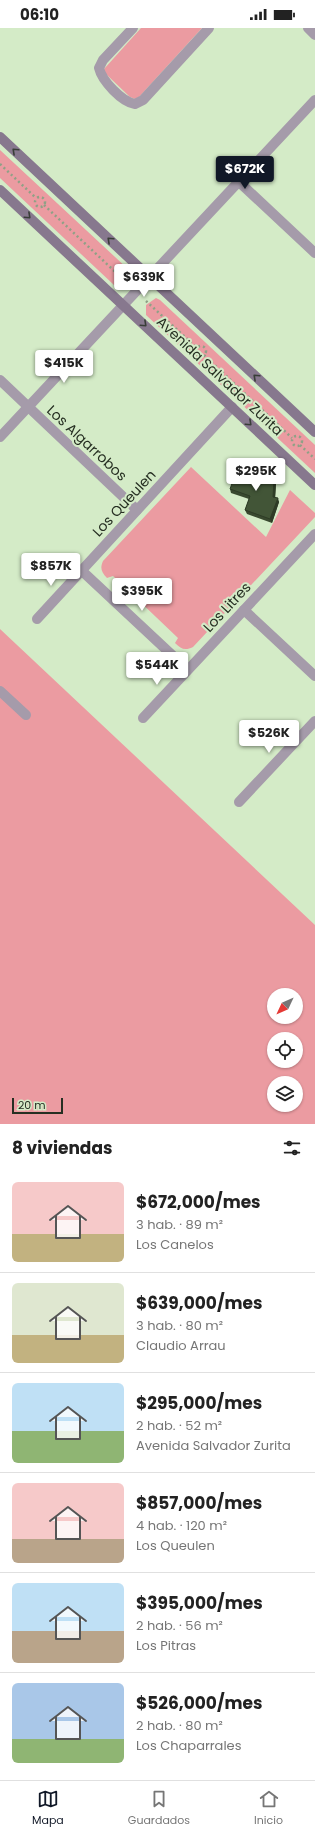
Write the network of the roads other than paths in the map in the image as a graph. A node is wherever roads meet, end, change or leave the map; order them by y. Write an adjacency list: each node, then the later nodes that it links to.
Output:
1 (133, 28): 2 (street)
2 (209, 28)
3 (308, 28): 4 (street)
4 (315, 34)
5 (315, 100): 7 (street)
6 (0, 137): 10 (main road, Avenida Salvador Zurita, one-way to 6)
7 (238, 181): 9 (street); 10 (street)
8 (0, 190): 11 (main road, Avenida Salvador Zurita, one-way to 11)
9 (315, 253)
10 (149, 276): 11 (street); 15 (main road, Avenida Salvador Zurita, one-way to 10)
11 (123, 305): 13 (street); 14 (main road, Avenida Salvador Zurita, one-way to 14)
12 (0, 380): 13 (street, Los Algarrobos)
13 (28, 407): 16 (street); 18 (street, Los Algarrobos)
14 (232, 407): 17 (main road, Avenida Salvador Zurita, one-way to 17); 18 (street, Los Queulen)
15 (315, 432)
16 (0, 438)
17 (315, 485)
18 (137, 510): 20 (street, Los Queulen)
19 (315, 534): 21 (street, Los Litres)
20 (81, 570): 22 (street, Los Queulen); 23 (street)
21 (244, 610): 23 (street, Los Litres); 24 (street)
22 (37, 619)
23 (187, 669): 27 (street, Los Litres)
24 (315, 676)
25 (0, 691): 26 (street)
26 (26, 715)
27 (143, 718)
28 (315, 721): 29 (street)
29 (239, 802)

